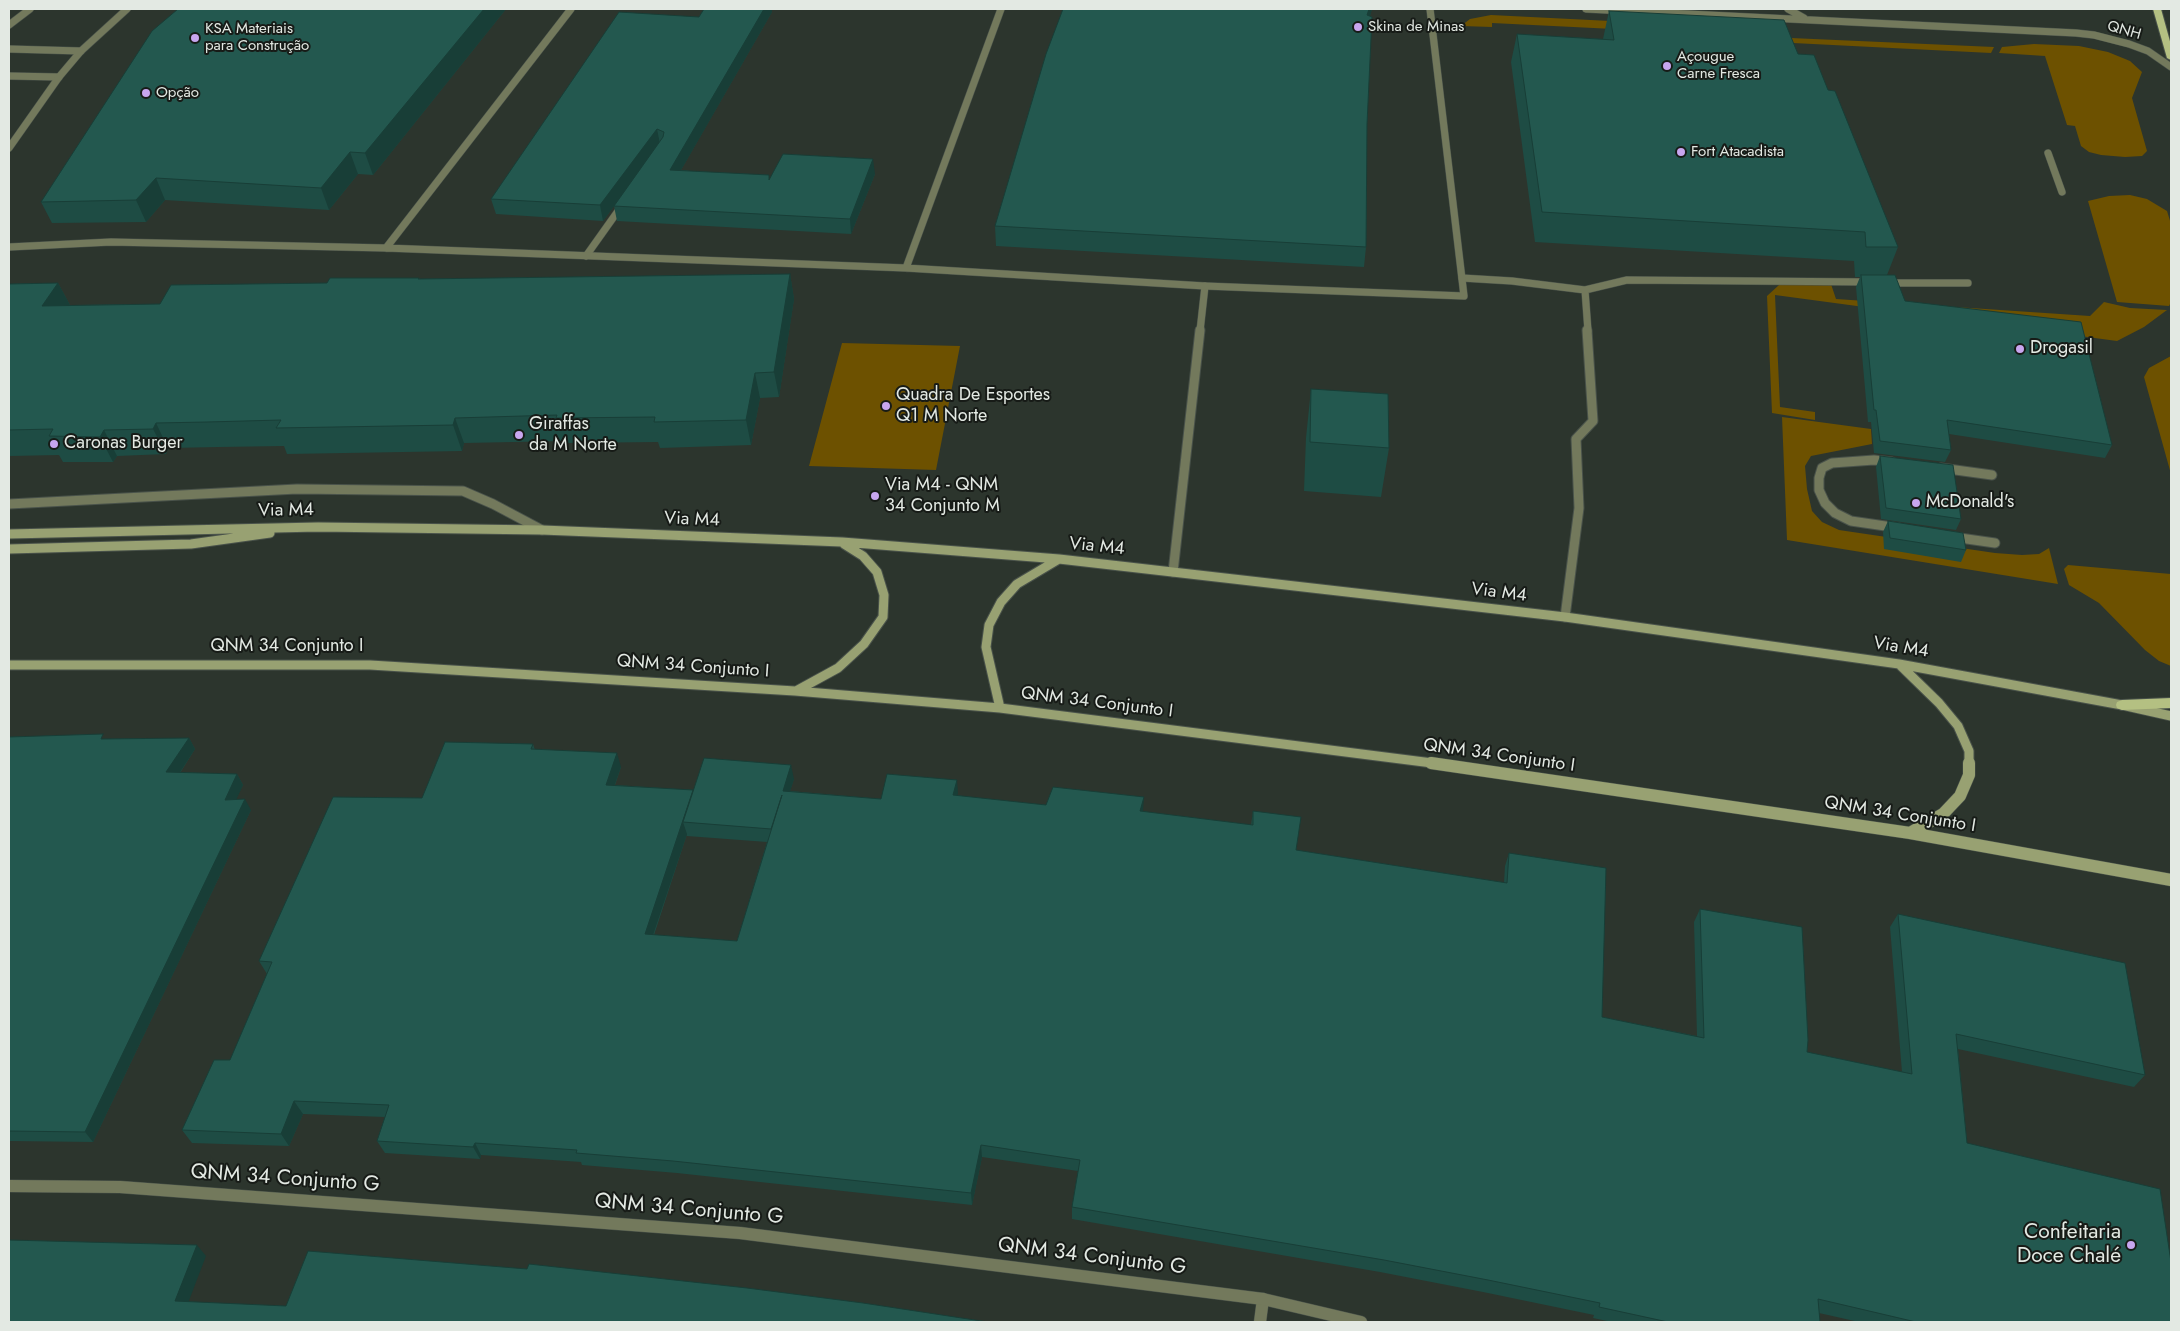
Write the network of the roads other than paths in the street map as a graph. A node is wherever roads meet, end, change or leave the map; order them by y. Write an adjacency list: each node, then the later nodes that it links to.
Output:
1 (30, 9): 10 (street)
2 (127, 9): 12 (street)
3 (571, 9): 22 (street)
4 (1000, 9): 24 (street)
5 (1430, 9): 25 (street)
6 (1586, 9): 9 (street, QNH)
7 (1788, 9): 9 (street)
8 (2157, 9): 13 (main road)
9 (1821, 21): 14 (street, QNH)
10 (9, 25)
11 (9, 49): 12 (street)
12 (81, 51): 16 (street)
13 (2171, 58)
14 (2171, 66)
15 (9, 76): 16 (street)
16 (59, 78): 17 (street)
17 (9, 148)
18 (2048, 153): 19 (street)
19 (2062, 192)
20 (630, 194): 23 (street)
21 (9, 248): 22 (street)
22 (386, 248): 23 (street)
23 (586, 256): 24 (street)
24 (906, 268): 27 (street)
25 (1462, 278): 27 (street); 28 (street)
26 (1968, 283): 28 (street)
27 (1205, 286): 42 (street)
28 (1585, 290): 43 (street)
29 (1903, 464): 35 (street)
30 (1933, 467): 31 (street)
31 (1992, 475)
32 (9, 504): 34 (street)
33 (318, 527): 34 (main road, Via M4); 36 (main road, Via M4); 40 (main road)
34 (542, 530): 38 (main road, Via M4)
35 (1908, 530)
36 (9, 534)
37 (1947, 536): 39 (street)
38 (842, 542): 41 (main road, Via M4); 46 (main road)
39 (1995, 543)
40 (9, 549)
41 (1059, 559): 42 (main road, Via M4); 49 (main road)
42 (1173, 572): 43 (main road, Via M4)
43 (1565, 617): 44 (main road, Via M4)
44 (1899, 664): 48 (main road, Via M4); 51 (main road)
45 (9, 665): 46 (main road, QNM 34 Conjunto I)
46 (796, 691): 49 (main road, QNM 34 Conjunto I)
47 (2171, 703): 48 (main road)
48 (2122, 705): 50 (main road, Via M4)
49 (1000, 708): 51 (main road, QNM 34 Conjunto I)
50 (2171, 716)
51 (1910, 833): 52 (main road, QNM 34 Conjunto I)
52 (2171, 880)
53 (9, 1186): 54 (street, QNM 34 Conjunto G)
54 (1263, 1299): 55 (street); 56 (street, QNM 34 Conjunto G)
55 (1260, 1322)
56 (1361, 1322)

